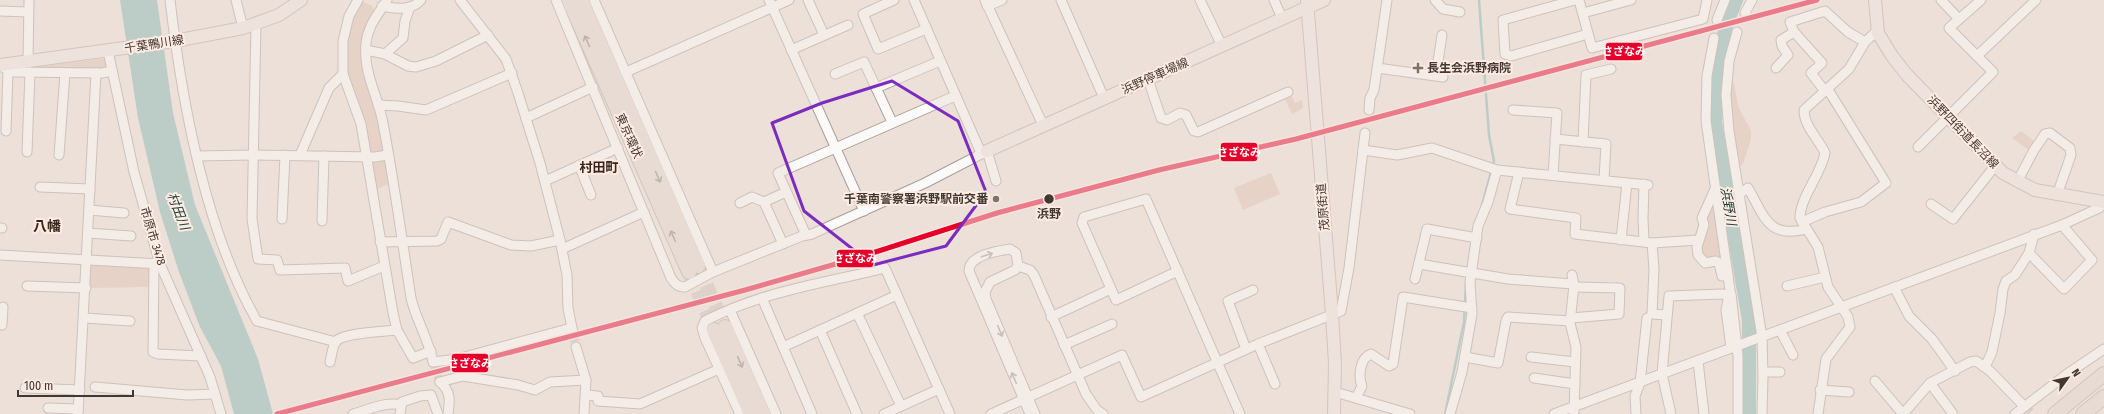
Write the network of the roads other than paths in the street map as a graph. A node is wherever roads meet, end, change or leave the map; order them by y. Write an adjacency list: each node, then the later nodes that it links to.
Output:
1 (29, 0): 39 (street)
2 (170, 0): 59 (street)
3 (236, 0): 49 (street)
4 (358, 0): 78 (street)
5 (421, 0): 37 (street)
6 (460, 0): 55 (street)
7 (556, 0): 47 (street)
8 (569, 0): 47 (highway, 東京環状)
9 (580, 0): 47 (highway, 東京環状, one-way to 47)
10 (594, 0): 74 (street)
11 (789, 0): 36 (street)
12 (808, 0): 56 (street)
13 (894, 0): 50 (street)
14 (914, 0): 50 (street)
15 (1002, 0): 34 (street)
16 (1061, 0): 86 (street)
17 (1200, 0): 61 (street)
18 (1274, 0): 43 (street)
19 (1324, 0): 35 (main road, 浜野停車場線)
20 (1387, 0): 70 (street)
21 (1435, 0): 40 (street)
22 (1575, 0): 54 (street)
23 (1579, 0): 41 (street)
24 (1631, 0): 41 (street)
25 (1707, 0): 54 (street)
26 (1725, 0): 45 (street)
27 (1752, 0): 42 (street)
28 (1875, 0): 51 (main road, 浜野四街道長沼線)
29 (1941, 0): 44 (street)
30 (1981, 0): 44 (street)
31 (2036, 0): 66 (street)
32 (296, 1): 46 (main road, 千葉鴨川線)
33 (385, 3): 37 (street); 63 (street)
34 (986, 3): 93 (street)
35 (1307, 3): 43 (main road, 浜野停車場線); 183 (main road, 茂原街道)
36 (771, 4): 64 (street); 74 (street)
37 (410, 7): 65 (street)
38 (0, 11): 39 (street)
39 (28, 12): 69 (street)
40 (1460, 12)
41 (1583, 13): 54 (street)
42 (1745, 13)
43 (1282, 18): 61 (main road, 浜野停車場線)
44 (1959, 19): 66 (street)
45 (1717, 20)
46 (256, 24): 49 (main road, 千葉鴨川線); 106 (street)
47 (573, 24): 81 (street)
48 (848, 24): 56 (street)
49 (243, 28): 59 (main road, 千葉鴨川線)
50 (926, 29): 67 (street)
51 (1878, 30): 60 (street); 90 (main road, 浜野四街道長沼線)
52 (1737, 32): 126 (street)
53 (1794, 32): 60 (street); 71 (street); 83 (street)
54 (1588, 34)
55 (488, 35): 65 (street); 77 (street)
56 (824, 35): 64 (street)
57 (1442, 36): 70 (street)
58 (1714, 38): 124 (street)
59 (173, 41): 62 (main road, 千葉鴨川線); 109 (street)
60 (1865, 42): 83 (street)
61 (1222, 46): 80 (main road, 浜野停車場線)
62 (112, 50): 69 (main road, 千葉鴨川線); 73 (street, 市原市 3478)
63 (366, 50): 65 (street); 87 (street)
64 (791, 50): 98 (street)
65 (385, 54)
66 (1977, 56): 90 (street)
67 (940, 61): 82 (street); 85 (street)
68 (3, 67): 69 (main road, 千葉鴨川線); 94 (street)
69 (29, 67): 75 (street); 102 (street)
70 (1377, 68): 88 (street)
71 (1776, 68)
72 (1611, 69): 97 (street)
73 (112, 71): 76 (street); 156 (street, 市原市 3478)
74 (626, 72): 161 (street)
75 (65, 73): 76 (street); 105 (street)
76 (96, 73): 123 (street)
77 (512, 73): 87 (street); 91 (street)
78 (343, 74): 108 (street); 111 (street)
79 (835, 74): 82 (street)
80 (1148, 79): 84 (street); 86 (main road, 浜野停車場線)
81 (593, 87): 91 (street); 100 (street)
82 (876, 88): 92 (street)
83 (1825, 89): 139 (street); 139 (street)
84 (1288, 92)
85 (955, 96): 92 (street); 103 (street)
86 (1104, 98): 93 (main road, 浜野停車場線)
87 (378, 105): 104 (street)
88 (1369, 110)
89 (1513, 110): 96 (street)
90 (1949, 117): 99 (street); 113 (main road, 浜野四街道長沼線)
91 (526, 118): 118 (street)
92 (892, 122): 98 (street)
93 (1043, 125): 103 (main road, 浜野停車場線)
94 (6, 131)
95 (1365, 133): 101 (street)
96 (1555, 139): 97 (street); 116 (street)
97 (1583, 142): 117 (street)
98 (835, 147): 125 (street); 134 (street)
99 (1918, 147)
100 (618, 148): 112 (street); 135 (street)
101 (1363, 150): 114 (street); 183 (street)
102 (27, 152)
103 (984, 152): 119 (street); 134 (street)
104 (388, 154): 111 (street); 148 (street)
105 (59, 155)
106 (254, 155): 107 (street); 109 (street); 158 (street)
107 (285, 155): 108 (street); 137 (street)
108 (300, 155): 110 (street)
109 (197, 156): 196 (street)
110 (324, 156): 111 (street); 138 (street)
111 (366, 156): 149 (street)
112 (579, 166): 118 (street); 127 (street)
113 (1995, 166): 120 (main road, 浜野四街道長沼線); 132 (street)
114 (1498, 170): 115 (street); 145 (street)
115 (1518, 172): 116 (street); 146 (street)
116 (1553, 175): 117 (street)
117 (1604, 180): 121 (street)
118 (545, 181): 151 (street)
119 (996, 181)
120 (2017, 182): 128 (main road, 浜野四街道長沼線); 128 (street)
121 (1627, 183): 146 (street); 150 (street)
122 (40, 187): 123 (street)
123 (90, 188): 133 (street)
124 (1715, 188): 147 (street); 163 (street)
125 (786, 192): 129 (street); 143 (street)
126 (1739, 194): 139 (street); 195 (street)
127 (591, 195)
128 (2058, 195): 130 (main road, 浜野四街道長沼線)
129 (764, 202): 131 (street); 152 (street)
130 (2104, 202): 140 (street)
131 (740, 203)
132 (1931, 204)
133 (89, 210): 136 (street); 141 (street)
134 (864, 211): 143 (street)
135 (644, 212): 151 (street); 161 (street)
136 (124, 213)
137 (282, 219)
138 (322, 221)
139 (1804, 225): 165 (street)
140 (2062, 225): 142 (street); 153 (street)
141 (88, 233): 144 (street); 155 (street)
142 (2034, 234): 153 (street); 171 (street)
143 (806, 235): 152 (street)
144 (131, 236)
145 (1477, 238): 157 (street); 162 (street)
146 (1621, 240): 150 (street)
147 (1699, 240): 150 (street); 163 (street)
148 (402, 241): 149 (street); 151 (street); 204 (street)
149 (380, 242): 158 (street)
150 (1648, 243): 184 (street)
151 (561, 244): 204 (street)
152 (783, 244): 161 (street)
153 (2029, 253): 213 (street)
154 (0, 256): 155 (street)
155 (87, 260): 156 (street); 172 (street)
156 (157, 264): 206 (street, 市原市 3478); 206 (street)
157 (1418, 264): 162 (street); 166 (street)
158 (384, 266): 192 (street)
159 (1018, 266): 164 (street, one-way to 159); 167 (street); 185 (street)
160 (1178, 271): 173 (street); 173 (street); 211 (street)
161 (713, 272)
162 (1472, 272): 168 (street); 180 (street)
163 (1728, 276): 175 (street)
164 (972, 277): 167 (street); 239 (street, one-way to 164)
165 (1825, 277): 170 (street); 179 (street)
166 (1415, 279)
167 (990, 282): 239 (street, one-way to 239)
168 (1573, 282): 188 (street); 188 (street)
169 (27, 286): 172 (street)
170 (1787, 286)
171 (1894, 287): 179 (street); 215 (street)
172 (86, 288): 186 (street)
173 (1111, 289): 185 (street)
174 (1253, 290): 202 (street)
175 (1730, 293): 184 (street); 201 (street)
176 (897, 295): 177 (street); 182 (street); 230 (street)
177 (762, 298): 181 (street); 200 (street)
178 (3, 307): 191 (street)
179 (1842, 307): 194 (street); 232 (street)
180 (1472, 308): 207 (street); 238 (street)
181 (730, 310): 214 (street); 255 (street)
182 (857, 313): 193 (street); 240 (street)
183 (1332, 314): 197 (street); 233 (main road, 茂原街道)
184 (1666, 315): 218 (street)
185 (1051, 317): 198 (street)
186 (84, 318): 189 (street); 231 (street)
187 (1646, 318): 224 (street)
188 (1570, 320): 207 (street); 212 (street)
189 (130, 322)
190 (1112, 324): 198 (street)
191 (0, 325)
192 (398, 330): 196 (street); 204 (street)
193 (820, 330): 200 (street); 257 (street)
194 (1780, 330): 195 (street); 205 (street)
195 (1762, 337): 201 (street); 216 (street)
196 (336, 342): 210 (street)
197 (1258, 344): 202 (street); 226 (street)
198 (1064, 345): 220 (street)
199 (576, 347): 222 (street)
200 (783, 347): 256 (street)
201 (1734, 348): 209 (street); 272 (street)
202 (1246, 349): 211 (street)
203 (2104, 349): 241 (street)
204 (431, 351)
205 (1793, 355)
206 (201, 356): 235 (street, 市原市 3478)
207 (1465, 357): 267 (street)
208 (1532, 357): 212 (street)
209 (1698, 361): 218 (street); 271 (street)
210 (330, 362)
211 (1217, 362): 220 (street); 264 (street)
212 (1575, 362): 227 (street)
213 (1985, 367): 215 (street); 241 (street)
214 (719, 369): 236 (street); 252 (street)
215 (1955, 371): 225 (street)
216 (1763, 372): 217 (street); 273 (street)
217 (1780, 372)
218 (1662, 374): 224 (street); 270 (street)
219 (2104, 374): 277 (highway)
220 (1078, 375): 239 (street); 263 (street)
221 (1534, 378): 227 (street)
222 (586, 380): 236 (street); 250 (street)
223 (1875, 381): 246 (street)
224 (1640, 382): 245 (street); 269 (street)
225 (1930, 383): 246 (street); 275 (street)
226 (1275, 384)
227 (1575, 384): 245 (street)
228 (95, 387): 235 (street)
229 (25, 388): 231 (street)
230 (939, 389): 240 (street); 259 (street)
231 (80, 390): 244 (street)
232 (1820, 390): 234 (street); 274 (street)
233 (1335, 392): 238 (street); 265 (main road, 茂原街道)
234 (1849, 392)
235 (215, 394): 247 (street, 市原市 3478)
236 (586, 395): 251 (street)
237 (2104, 397): 278 (highway)
238 (1356, 398): 266 (street)
239 (1026, 399): 260 (street); 261 (street); 262 (street)
240 (901, 406): 258 (street)
241 (2024, 406): 276 (street)
242 (48, 408): 244 (street)
243 (400, 409): 248 (street); 249 (street)
244 (78, 411)
245 (1574, 411): 268 (street)
246 (1907, 412)
247 (221, 414)
248 (353, 414)
249 (438, 414)
250 (448, 414)
251 (584, 414)
252 (740, 414)
253 (751, 414): 254 (highway, one-way to 254)
254 (763, 414)
255 (776, 414)
256 (812, 414)
257 (857, 414)
258 (884, 414)
259 (950, 414)
260 (991, 414)
261 (1030, 414)
262 (1035, 414)
263 (1103, 414)
264 (1240, 414)
265 (1334, 414)
266 (1410, 414)
267 (1450, 414)
268 (1554, 414)
269 (1636, 414)
270 (1671, 414)
271 (1704, 414)
272 (1738, 414)
273 (1762, 414)
274 (1818, 414)
275 (1953, 414)
276 (2015, 414)
277 (2055, 414)
278 (2083, 414)

